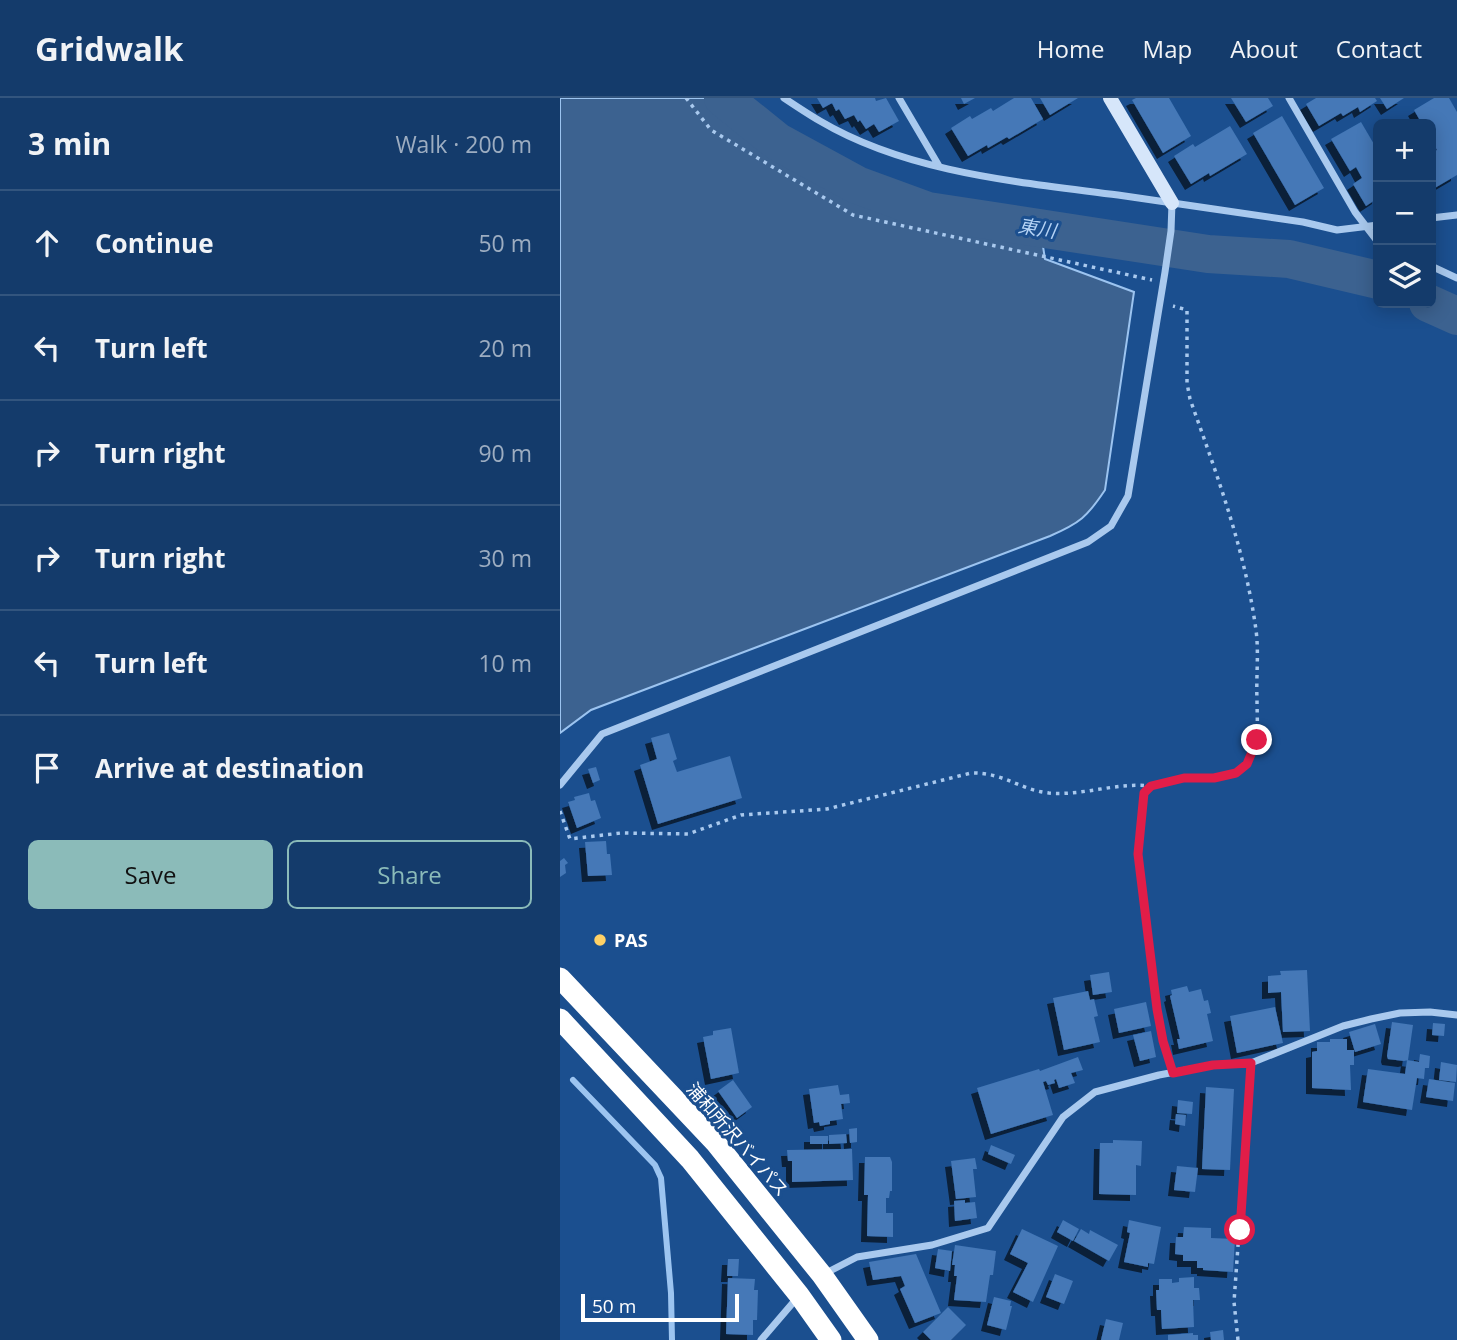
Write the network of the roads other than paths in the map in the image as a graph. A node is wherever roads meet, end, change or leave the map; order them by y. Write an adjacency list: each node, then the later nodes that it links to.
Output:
1 (784, 98): 5 (street)
2 (899, 98): 5 (street)
3 (1110, 98): 6 (street)
4 (1289, 98): 10 (street)
5 (939, 166): 6 (street)
6 (1172, 203): 10 (street); 14 (street)
7 (1457, 215): 8 (street)
8 (1436, 217)
9 (1373, 225): 10 (street)
10 (1366, 226): 11 (street)
11 (1373, 235)
12 (1436, 268): 13 (street)
13 (1457, 278)
14 (560, 785)
15 (560, 978): 18 (highway, 浦和所沢バイパス)
16 (1457, 1015): 18 (street)
17 (560, 1019): 19 (highway)
18 (822, 1275): 22 (highway, 浦和所沢バイパス)
19 (799, 1296): 20 (street); 21 (highway)
20 (761, 1340)
21 (831, 1340)
22 (868, 1340)

